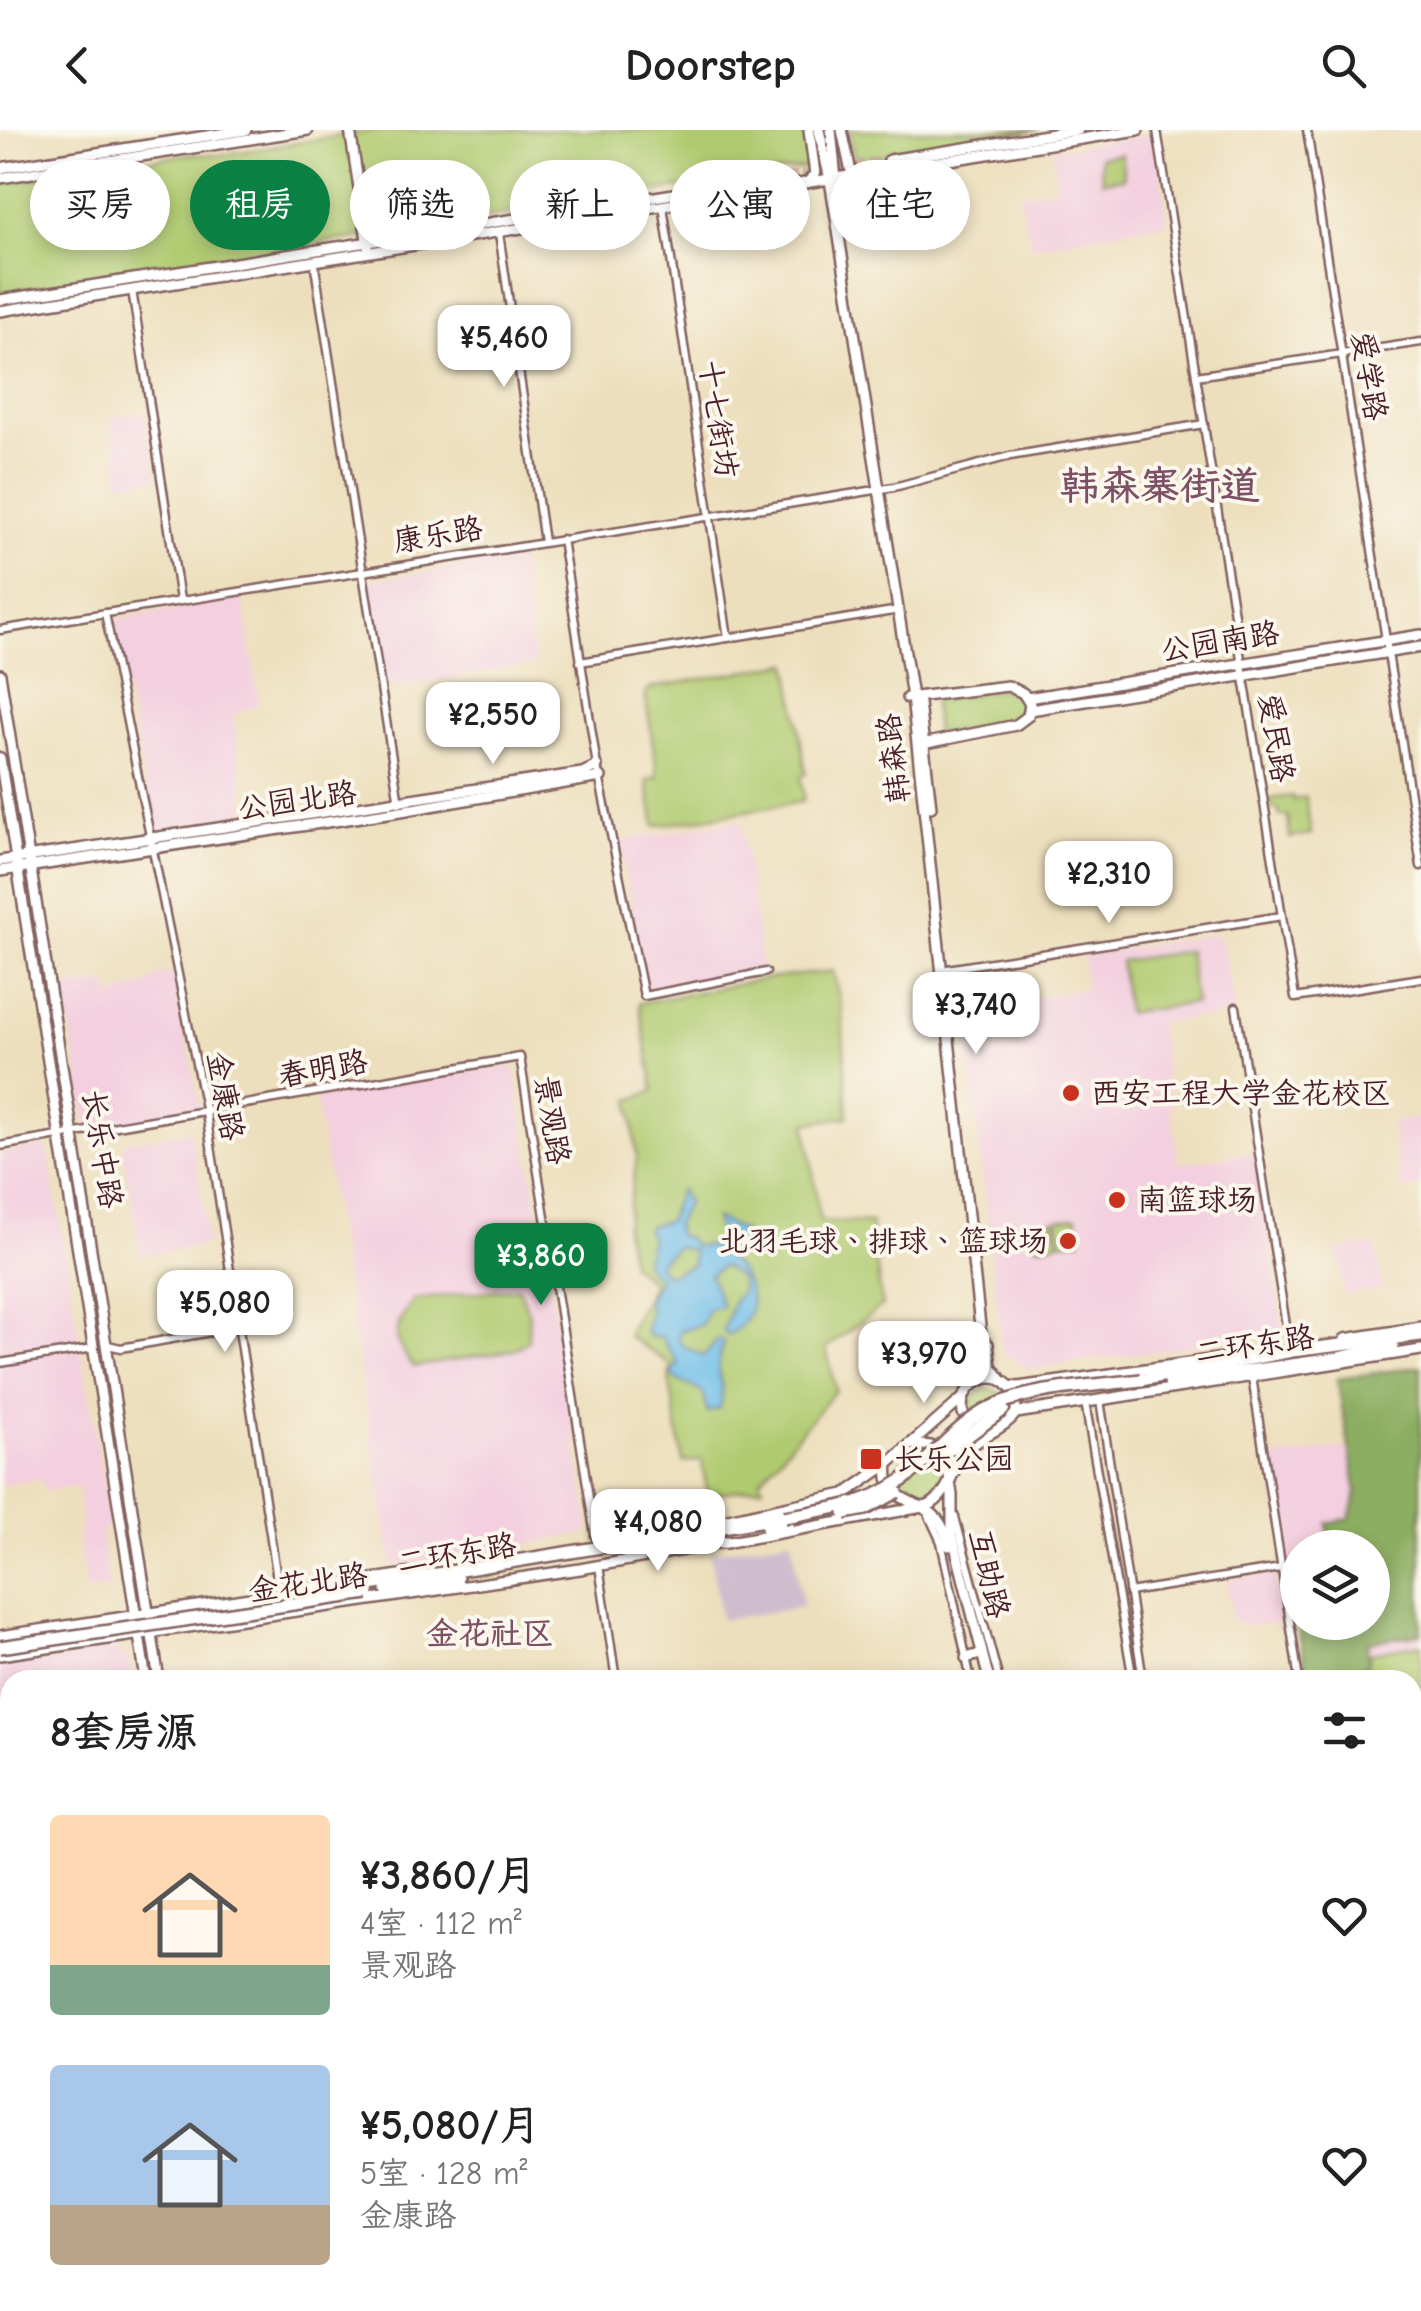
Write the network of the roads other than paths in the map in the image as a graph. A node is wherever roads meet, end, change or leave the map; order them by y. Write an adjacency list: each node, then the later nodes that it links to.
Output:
1 (246, 130): 17 (main road)
2 (308, 130): 19 (main road)
3 (350, 130): 12 (main road)
4 (809, 130): 20 (main road)
5 (819, 130): 18 (main road, 韩森路)
6 (831, 130): 13 (main road, 韩森路)
7 (842, 130): 14 (main road)
8 (1078, 130): 15 (main road)
9 (1138, 130): 16 (main road)
10 (1158, 130): 38 (street, 爱民路)
11 (1307, 130): 37 (street, 爱学路)
12 (355, 160)
13 (832, 160)
14 (847, 160)
15 (890, 160)
16 (954, 160)
17 (0, 168)
18 (830, 169)
19 (0, 178)
20 (810, 179)
21 (670, 195): 24 (main road)
22 (670, 205): 23 (main road)
23 (663, 206): 25 (main road); 41 (street, 十七街坊)
24 (490, 223)
25 (499, 234): 26 (main road); 43 (street)
26 (490, 235)
27 (350, 249): 31 (main road)
28 (356, 250): 30 (main road)
29 (844, 250): 40 (main road, 韩森路)
30 (314, 261): 32 (main road); 44 (street)
31 (202, 268): 32 (main road); 34 (main road)
32 (262, 270): 33 (main road)
33 (132, 290): 35 (main road); 45 (street)
34 (0, 300)
35 (0, 311)
36 (1421, 342): 37 (street)
37 (1343, 354): 38 (street); 51 (street, 爱学路)
38 (1196, 376): 39 (street, 爱民路)
39 (1204, 424): 40 (street, 康乐路); 55 (street, 爱民路)
40 (882, 489): 41 (street, 康乐路); 57 (main road, 韩森路)
41 (709, 516): 42 (street, 康乐路); 50 (street, 十七街坊)
42 (562, 539): 43 (street, 康乐路); 54 (street)
43 (544, 542): 44 (street, 康乐路)
44 (362, 570): 45 (street, 康乐路); 63 (street)
45 (180, 601): 47 (street, 康乐路)
46 (894, 611): 50 (street)
47 (105, 613): 48 (street, 康乐路); 64 (street, 金康路)
48 (0, 630)
49 (1421, 634): 51 (main road, 公园南路)
50 (728, 638): 54 (street)
51 (1388, 640): 53 (street, 爱学路); 55 (main road, 公园南路)
52 (1421, 647): 53 (main road, 公园南路)
53 (1388, 652): 55 (main road, 公园南路); 68 (street, 爱学路)
54 (580, 662): 62 (street)
55 (1242, 670): 58 (main road, 公园南路); 59 (main road, 公园南路); 70 (street, 爱民路)
56 (0, 674): 66 (main road, 长乐中路)
57 (912, 697): 58 (main road, 公园南路); 60 (main road, 韩森路)
58 (1027, 698): 59 (main road)
59 (1030, 710): 60 (main road, 公园南路)
60 (919, 744): 71 (main road, 韩森路)
61 (0, 758): 67 (main road, 长乐中路)
62 (599, 772): 63 (main road, 公园北路); 72 (street)
63 (400, 807): 64 (main road, 公园北路)
64 (153, 844): 66 (main road, 公园北路); 76 (street, 金康路)
65 (0, 861): 67 (main road, 公园北路)
66 (29, 861): 67 (main road, 公园北路); 77 (main road, 长乐中路)
67 (16, 864): 69 (main road, 公园北路); 78 (main road, 长乐中路)
68 (1421, 866)
69 (0, 870)
70 (1282, 916): 71 (street); 73 (street, 爱民路)
71 (944, 970): 97 (main road, 韩森路); 98 (main road, 韩森路)
72 (766, 972)
73 (1421, 978)
74 (1236, 1007): 82 (street)
75 (520, 1057): 76 (street, 春明路); 114 (street, 景观路)
76 (206, 1113): 77 (street, 春明路); 80 (street, 金康路)
77 (75, 1135): 78 (street, 春明路); 85 (main road, 长乐中路)
78 (60, 1137): 79 (street, 春明路); 87 (main road, 长乐中路)
79 (0, 1146)
80 (239, 1327): 85 (street); 120 (street, 金康路)
81 (1421, 1327): 84 (main road)
82 (1288, 1338)
83 (1421, 1338): 86 (highway, 二环东路)
84 (1338, 1340): 86 (highway); 89 (main road)
85 (108, 1346): 124 (main road, 长乐中路)
86 (1366, 1347): 90 (highway, 二环东路); 92 (highway); 95 (highway, 二环东路)
87 (96, 1348): 91 (street); 125 (main road, 长乐中路)
88 (1421, 1350): 92 (main road)
89 (1258, 1352): 90 (highway); 93 (main road)
90 (1237, 1360): 93 (highway, 二环东路)
91 (0, 1362)
92 (1339, 1364): 94 (main road)
93 (1141, 1374): 95 (highway, 二环东路); 98 (main road); 112 (highway, 二环东路, bridge)
94 (1252, 1377): 96 (main road); 116 (street)
95 (1199, 1378): 96 (highway)
96 (1226, 1381): 100 (main road)
97 (973, 1384): 98 (main road); 99 (main road)
98 (1006, 1384): 102 (main road)
99 (965, 1397): 103 (main road); 104 (main road)
100 (1100, 1400): 101 (main road); 121 (street)
101 (1086, 1402): 102 (main road); 122 (street)
102 (1016, 1412): 103 (main road)
103 (994, 1431): 106 (main road)
104 (908, 1444): 105 (main road); 106 (main road)
105 (888, 1464): 107 (main road, 金花北路); 109 (main road)
106 (950, 1478): 108 (main road, 互助路); 109 (main road)
107 (845, 1494): 110 (main road); 111 (main road, 金花北路)
108 (951, 1506): 136 (main road, 互助路); 137 (street)
109 (922, 1509): 110 (main road, 金花北路); 130 (main road, 互助路)
110 (857, 1519): 113 (main road, 金花北路)
111 (718, 1521): 112 (highway); 114 (main road, 金花北路)
112 (678, 1540): 113 (highway); 118 (highway, 二环东路); 119 (highway, 二环东路)
113 (727, 1542): 115 (main road, 金花北路)
114 (600, 1543): 117 (main road, 金花北路)
115 (599, 1566): 123 (main road, 金花北路); 133 (street)
116 (1280, 1568): 121 (street)
117 (384, 1575): 118 (highway); 120 (main road, 金花北路)
118 (407, 1579): 119 (highway, 二环东路)
119 (366, 1590): 123 (highway); 129 (highway, 二环东路, bridge)
120 (279, 1592): 124 (main road, 金花北路)
121 (1130, 1592): 122 (street); 139 (street)
122 (1120, 1593): 138 (street)
123 (390, 1597): 126 (main road, 金花北路)
124 (149, 1611): 125 (main road, 金花北路); 126 (main road, 长乐中路)
125 (135, 1615): 127 (main road, 长乐中路); 129 (main road, 金花北路)
126 (152, 1632): 127 (main road, 金花北路); 132 (main road, 长乐中路)
127 (138, 1634): 129 (main road, 金花北路); 131 (main road, 长乐中路)
128 (1292, 1640): 140 (street)
129 (0, 1645)
130 (972, 1656): 134 (street); 135 (main road, 互助路)
131 (144, 1670)
132 (158, 1670)
133 (615, 1670)
134 (971, 1670)
135 (980, 1670)
136 (984, 1670)
137 (996, 1670)
138 (1132, 1670)
139 (1142, 1670)
140 (1297, 1670)

